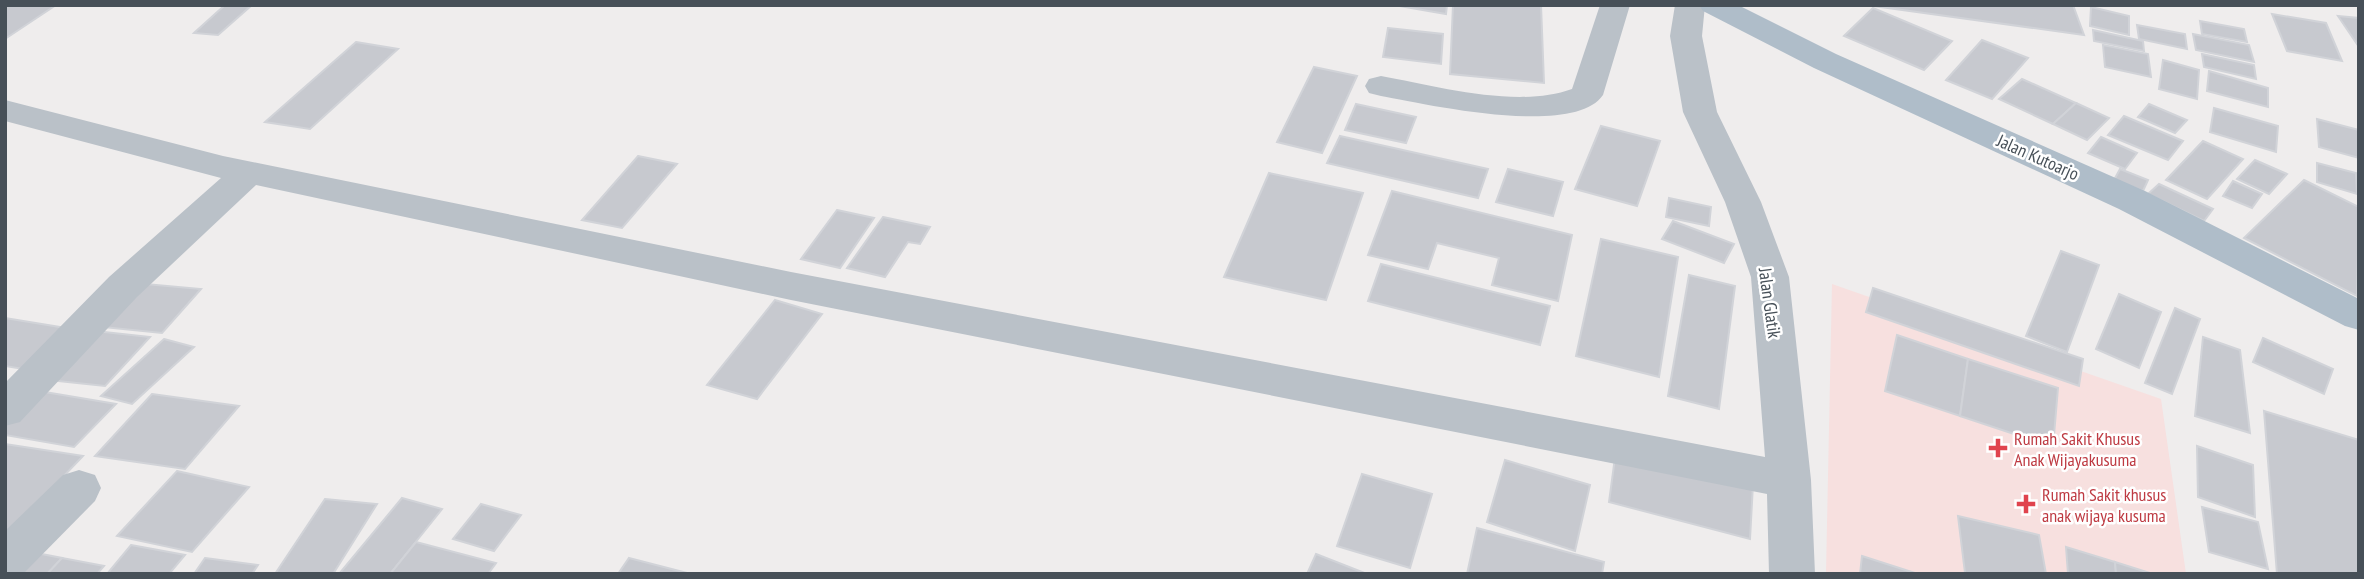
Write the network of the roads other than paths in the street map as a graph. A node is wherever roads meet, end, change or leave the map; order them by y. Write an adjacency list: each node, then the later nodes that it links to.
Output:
1 (1615, 5): 4 (street)
2 (1690, 5): 9 (street, Jalan Glatik)
3 (1714, 5): 7 (main road, Jalan Kutoarjo)
4 (1381, 86)
5 (5, 110): 6 (street)
6 (249, 172): 8 (street); 9 (street)
7 (2359, 316)
8 (5, 410)
9 (1790, 480): 12 (street, Jalan Glatik)
10 (79, 488): 11 (street)
11 (5, 561)
12 (1792, 574)

